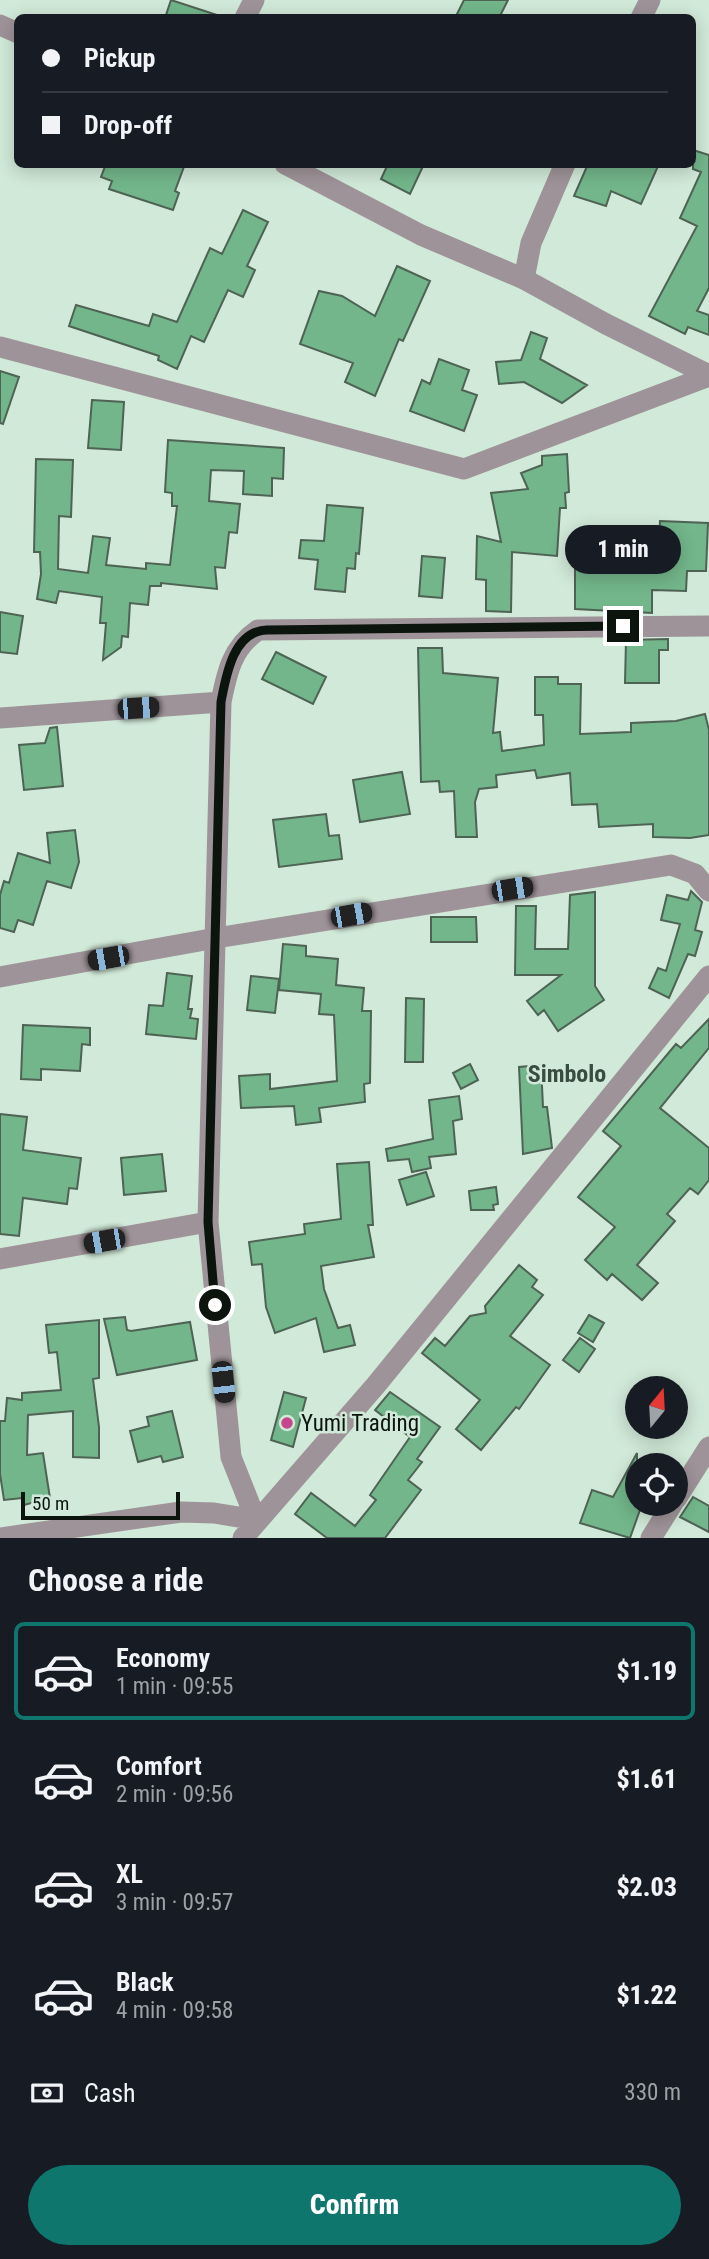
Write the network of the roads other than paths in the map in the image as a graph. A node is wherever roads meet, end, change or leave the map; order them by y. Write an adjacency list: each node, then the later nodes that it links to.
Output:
1 (293, 168): 3 (street)
2 (563, 168): 3 (street)
3 (524, 279): 5 (street)
4 (0, 347): 5 (street)
5 (709, 376)
6 (709, 626): 7 (street)
7 (221, 702): 8 (street); 10 (street)
8 (0, 718)
9 (709, 891): 10 (street)
10 (216, 938): 12 (street); 13 (street)
11 (709, 976): 18 (street)
12 (0, 977)
13 (208, 1222): 14 (street); 18 (street)
14 (0, 1259)
15 (709, 1447): 16 (street)
16 (688, 1479)
17 (665, 1516): 21 (street)
18 (256, 1520): 19 (street); 20 (street)
19 (10, 1537)
20 (243, 1538)
21 (651, 1538)

